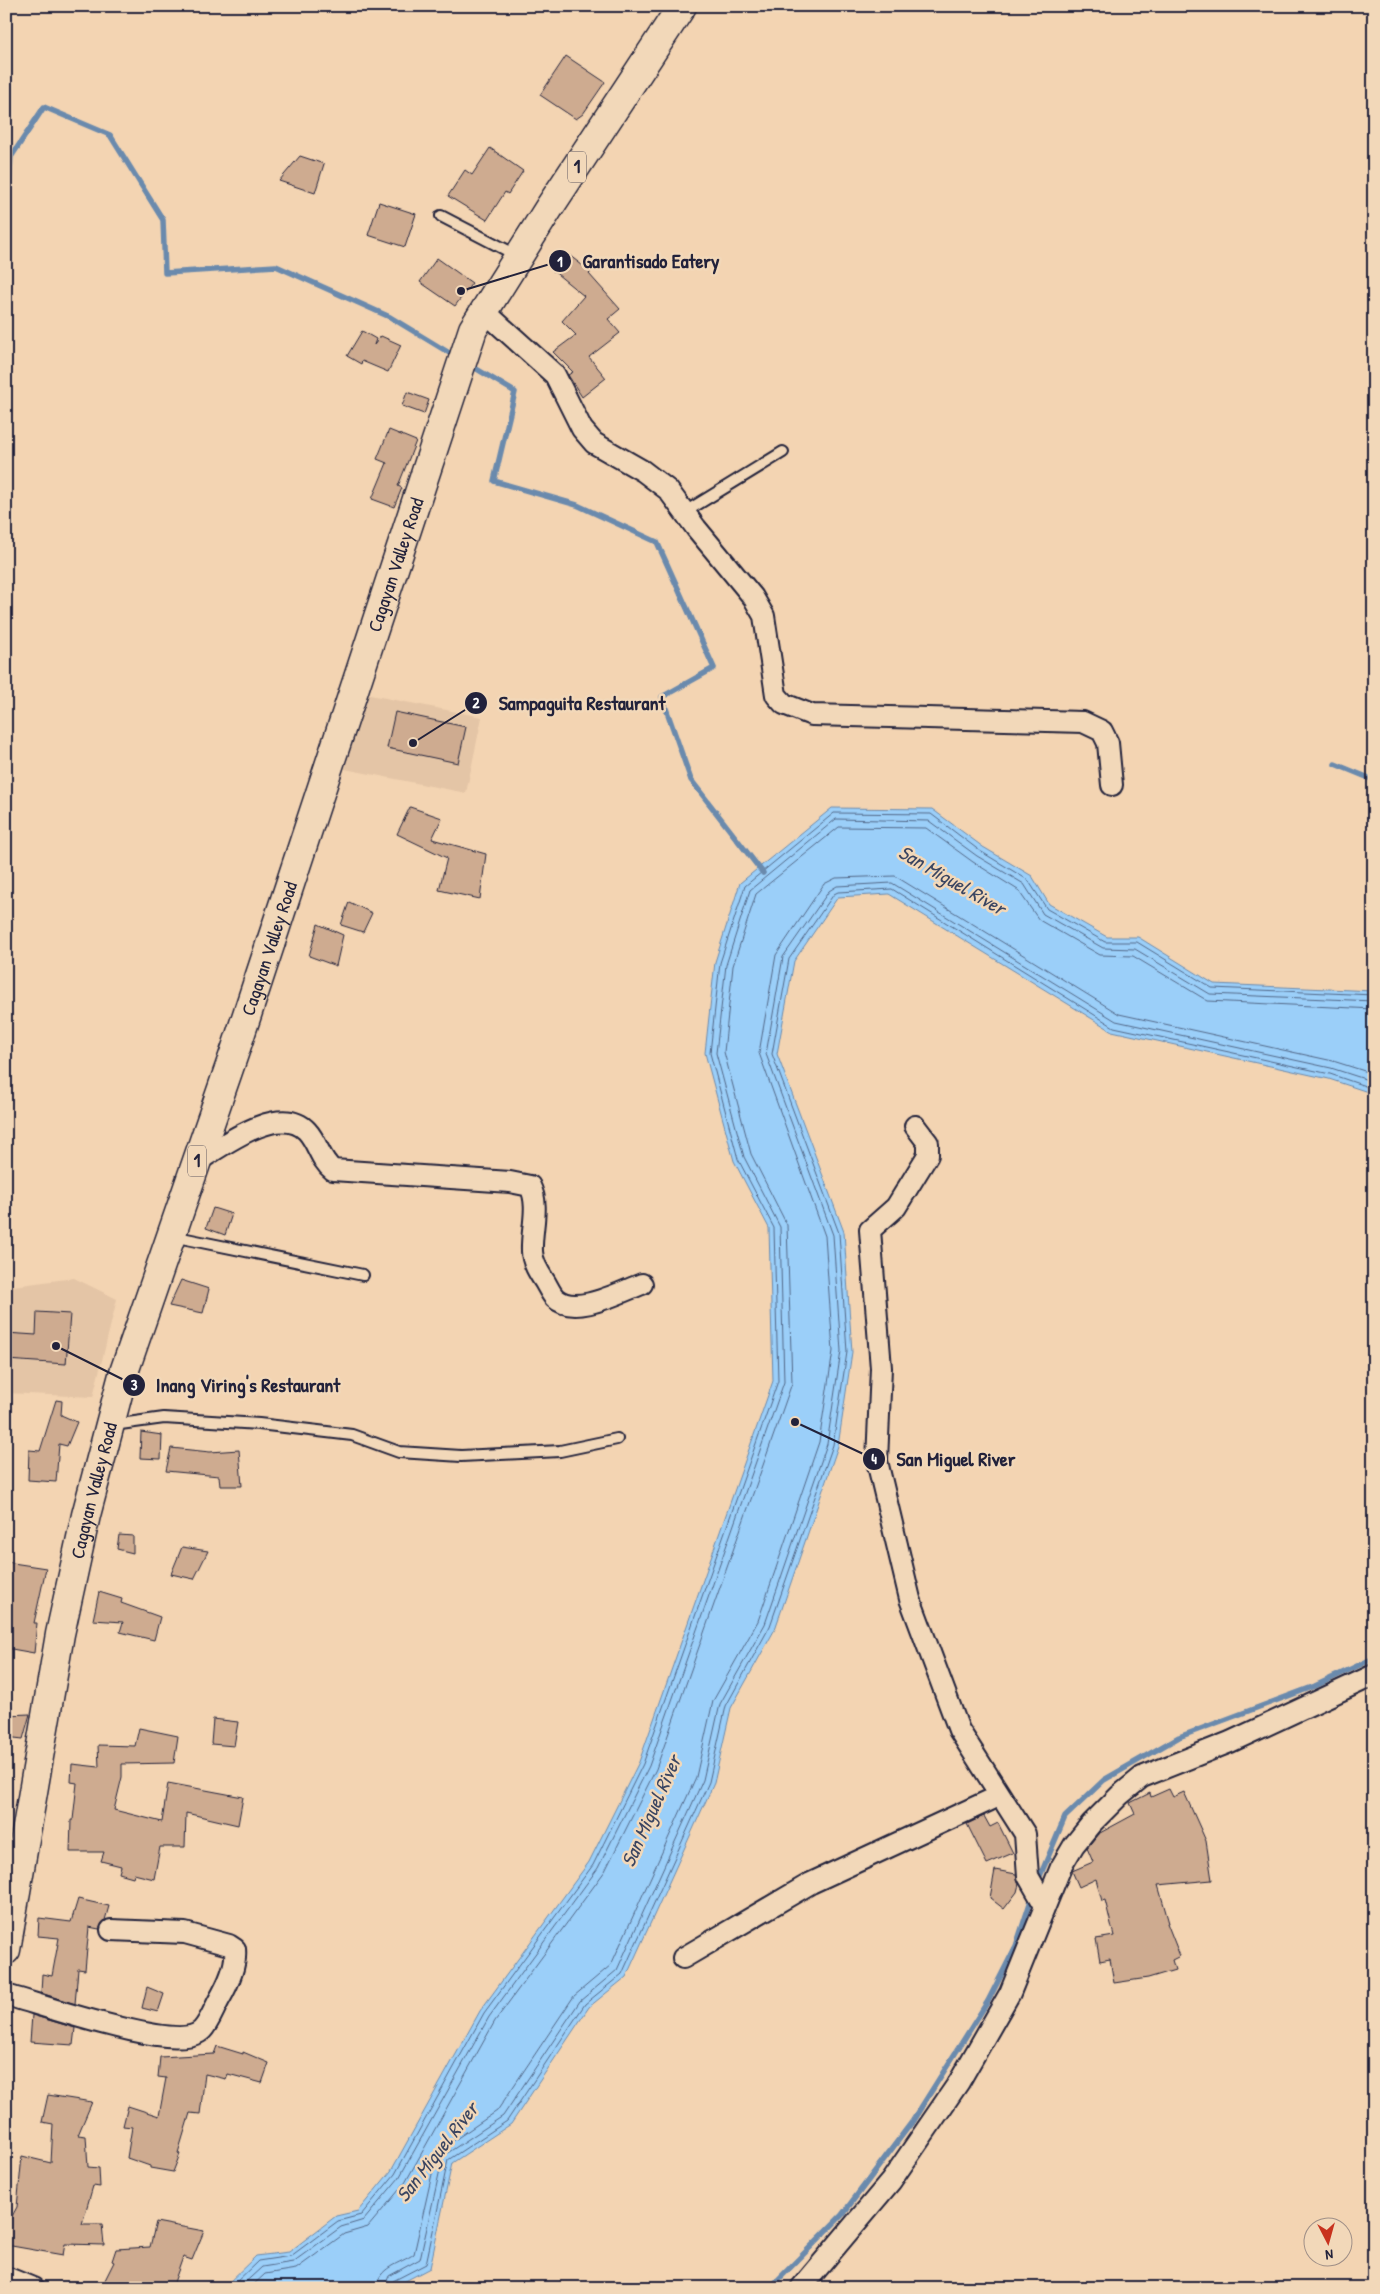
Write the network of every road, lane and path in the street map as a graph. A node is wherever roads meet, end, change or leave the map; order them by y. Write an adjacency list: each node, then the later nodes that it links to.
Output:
1 (682, 6): 3 (highway, Cagayan Valley Road / 1)
2 (441, 216): 3 (lane)
3 (519, 257): 4 (highway, Cagayan Valley Road / 1)
4 (479, 320): 6 (street); 9 (highway, Cagayan Valley Road / 1)
5 (783, 452): 6 (lane)
6 (685, 512): 7 (street)
7 (1112, 785)
8 (915, 1126): 16 (street)
9 (196, 1162): 10 (highway, Cagayan Valley Road / 1); 12 (street)
10 (171, 1236): 11 (lane); 13 (highway, Cagayan Valley Road / 1)
11 (362, 1275)
12 (642, 1284)
13 (110, 1425): 14 (lane); 19 (highway, Cagayan Valley Road / 1)
14 (617, 1439)
15 (1374, 1675): 17 (street)
16 (999, 1796): 17 (street); 20 (street)
17 (1044, 1904): 24 (street)
18 (111, 1930): 21 (street)
19 (6, 1950)
20 (683, 1958)
21 (6, 1995)
22 (6, 2277): 23 (street)
23 (33, 2288)
24 (801, 2288)

